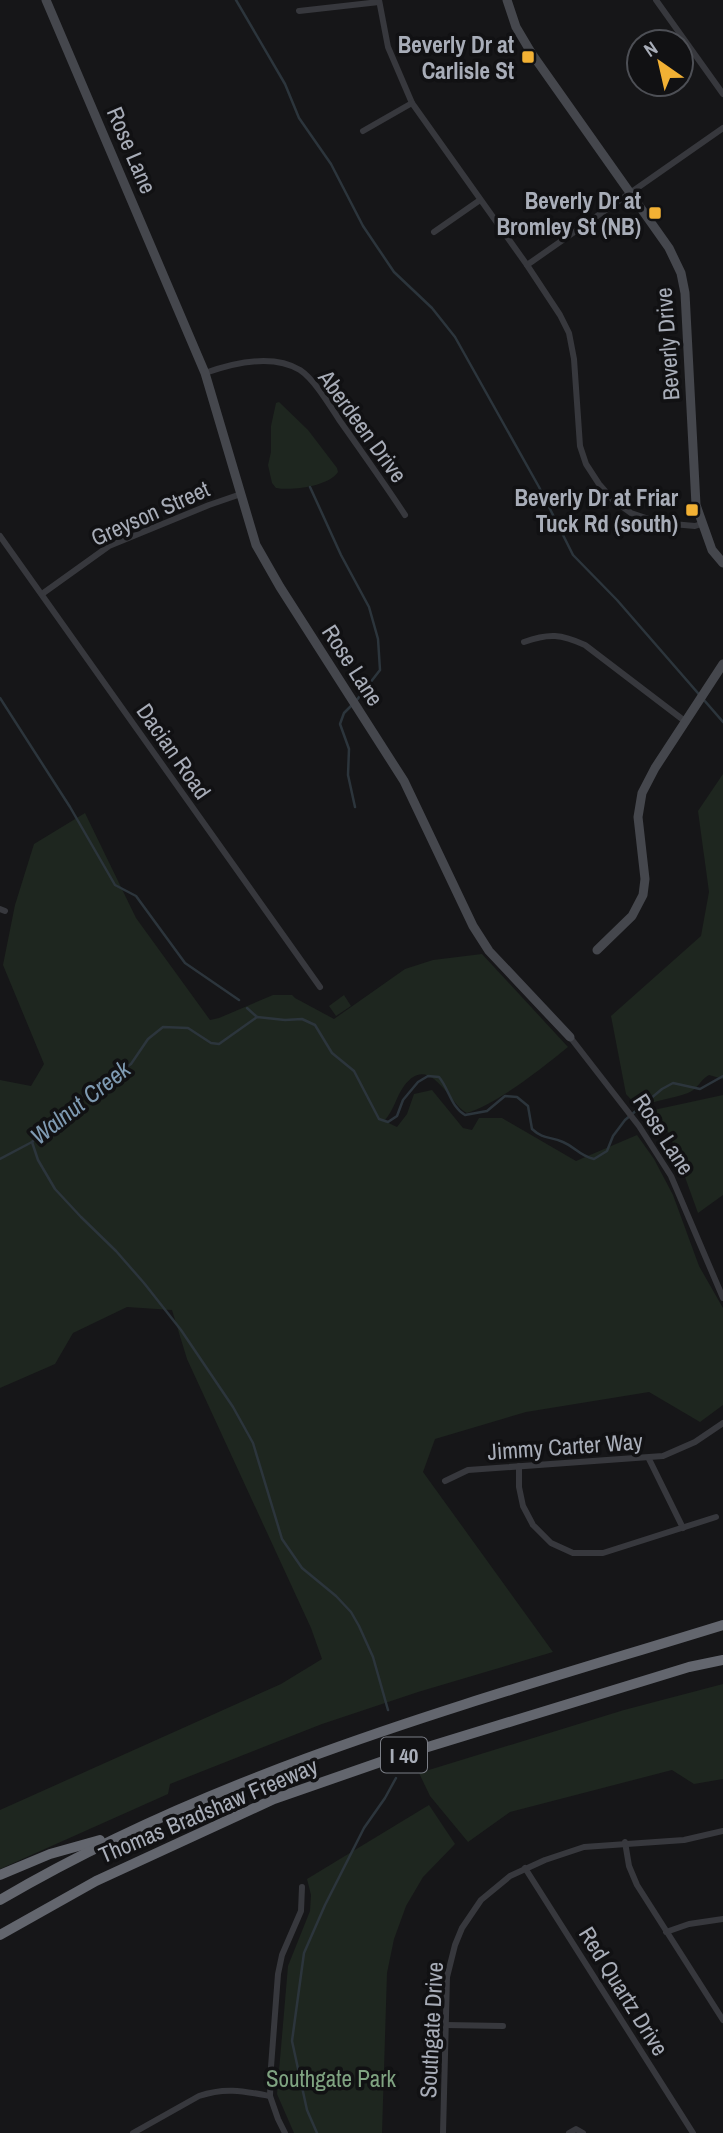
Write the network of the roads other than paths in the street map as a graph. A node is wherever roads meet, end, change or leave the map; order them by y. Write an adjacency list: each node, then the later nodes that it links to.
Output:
1 (46, 0): 14 (street, Rose Lane)
2 (507, 0): 10 (street, Beverly Drive)
3 (656, 0): 6 (street)
4 (379, 1): 5 (street); 7 (street)
5 (299, 11)
6 (723, 94)
7 (412, 103): 9 (street); 11 (street)
8 (723, 128): 10 (street)
9 (363, 131)
10 (630, 193): 13 (street); 17 (street, Beverly Drive)
11 (480, 201): 12 (street); 13 (street)
12 (434, 232)
13 (527, 265): 17 (street)
14 (205, 373): 15 (street, Rose Lane); 16 (street, Aberdeen Drive)
15 (241, 494): 20 (street, Greyson Street); 26 (street, Rose Lane)
16 (405, 514)
17 (701, 524): 19 (street, Beverly Drive)
18 (0, 536): 20 (street, Dacian Road)
19 (723, 563)
20 (41, 594): 25 (street, Dacian Road)
21 (524, 642): 23 (street)
22 (723, 664): 23 (street)
23 (685, 722): 24 (street)
24 (597, 950)
25 (320, 987)
26 (570, 1038): 27 (street, Rose Lane)
27 (723, 1298)
28 (723, 1423): 29 (street, Jimmy Carter Way)
29 (649, 1459): 30 (street, Jimmy Carter Way); 33 (street)
30 (519, 1466): 31 (street, Jimmy Carter Way); 33 (street)
31 (445, 1480)
32 (716, 1517): 33 (street)
33 (683, 1528)
34 (723, 1625): 37 (highway, Thomas Bradshaw Freeway / I 40)
35 (723, 1660): 45 (highway, Thomas Bradshaw Freeway / I 40)
36 (723, 1831): 38 (street, Southgate Drive)
37 (123, 1833): 40 (highway); 42 (highway, Thomas Bradshaw Freeway / I 40)
38 (625, 1842): 39 (street, Southgate Drive); 44 (street)
39 (525, 1868): 47 (street, Southgate Drive); 55 (street, Red Quartz Drive)
40 (0, 1875)
41 (302, 1887): 49 (street)
42 (0, 1900)
43 (723, 1919): 44 (street)
44 (666, 1932): 46 (street)
45 (0, 1935)
46 (723, 2020)
47 (446, 2025): 48 (street); 52 (street, Southgate Drive)
48 (503, 2026)
49 (270, 2096): 50 (street); 51 (street)
50 (133, 2133)
51 (285, 2133)
52 (443, 2133)
53 (569, 2133): 54 (street)
54 (583, 2133)
55 (693, 2133)

